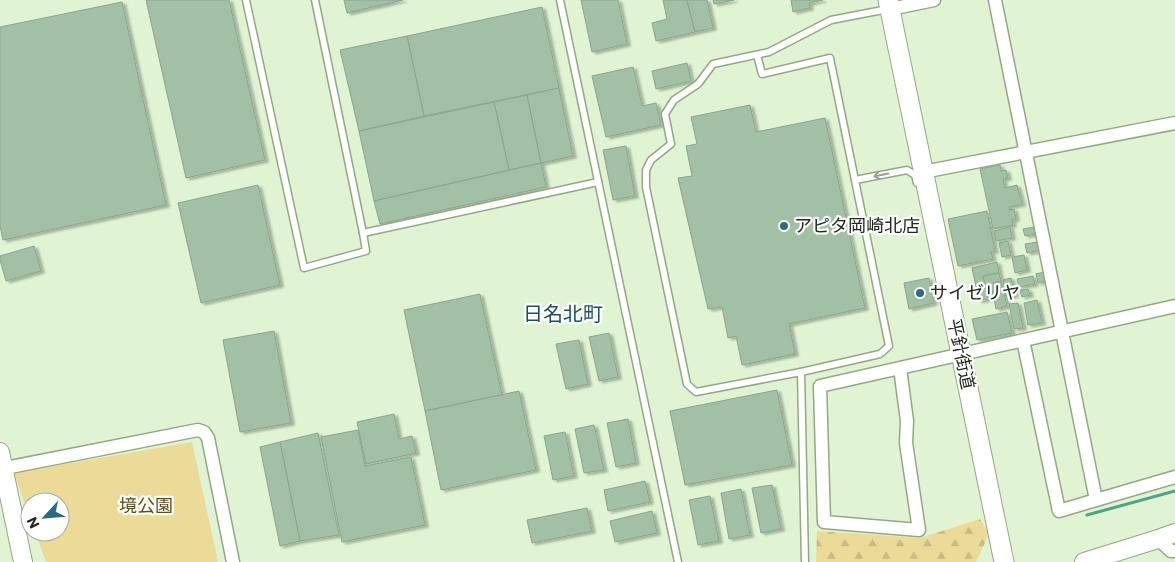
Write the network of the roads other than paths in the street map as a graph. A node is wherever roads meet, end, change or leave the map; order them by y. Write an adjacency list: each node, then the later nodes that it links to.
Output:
1 (246, 0): 16 (lane)
2 (315, 0): 16 (lane)
3 (560, 0): 12 (lane)
4 (934, 0): 6 (street)
5 (995, 0): 9 (street)
6 (889, 4): 7 (lane); 10 (main road, 平針街道)
7 (757, 55): 11 (lane); 22 (lane)
8 (1175, 123): 9 (street)
9 (1026, 152): 10 (street); 18 (street)
10 (923, 172): 15 (main road, 平針街道)
11 (855, 180): 13 (lane, one-way to 11); 22 (lane)
12 (598, 182): 16 (lane); 31 (lane)
13 (920, 192)
14 (922, 200): 15 (lane)
15 (933, 218): 20 (main road, 平針街道)
16 (363, 233)
17 (1175, 306): 18 (street)
18 (1063, 332): 19 (street); 25 (street)
19 (1023, 340): 20 (street); 25 (street)
20 (961, 353): 21 (street); 33 (main road, 平針街道)
21 (900, 368): 21 (street)
22 (801, 372): 32 (lane)
23 (1, 463): 29 (street); 30 (street)
24 (1175, 477): 25 (street)
25 (1096, 500)
26 (1175, 533): 27 (street)
27 (1158, 539): 28 (street); 34 (street)
28 (1175, 551)
29 (24, 562)
30 (233, 562)
31 (678, 562)
32 (805, 562)
33 (1004, 562)
34 (1084, 562)

